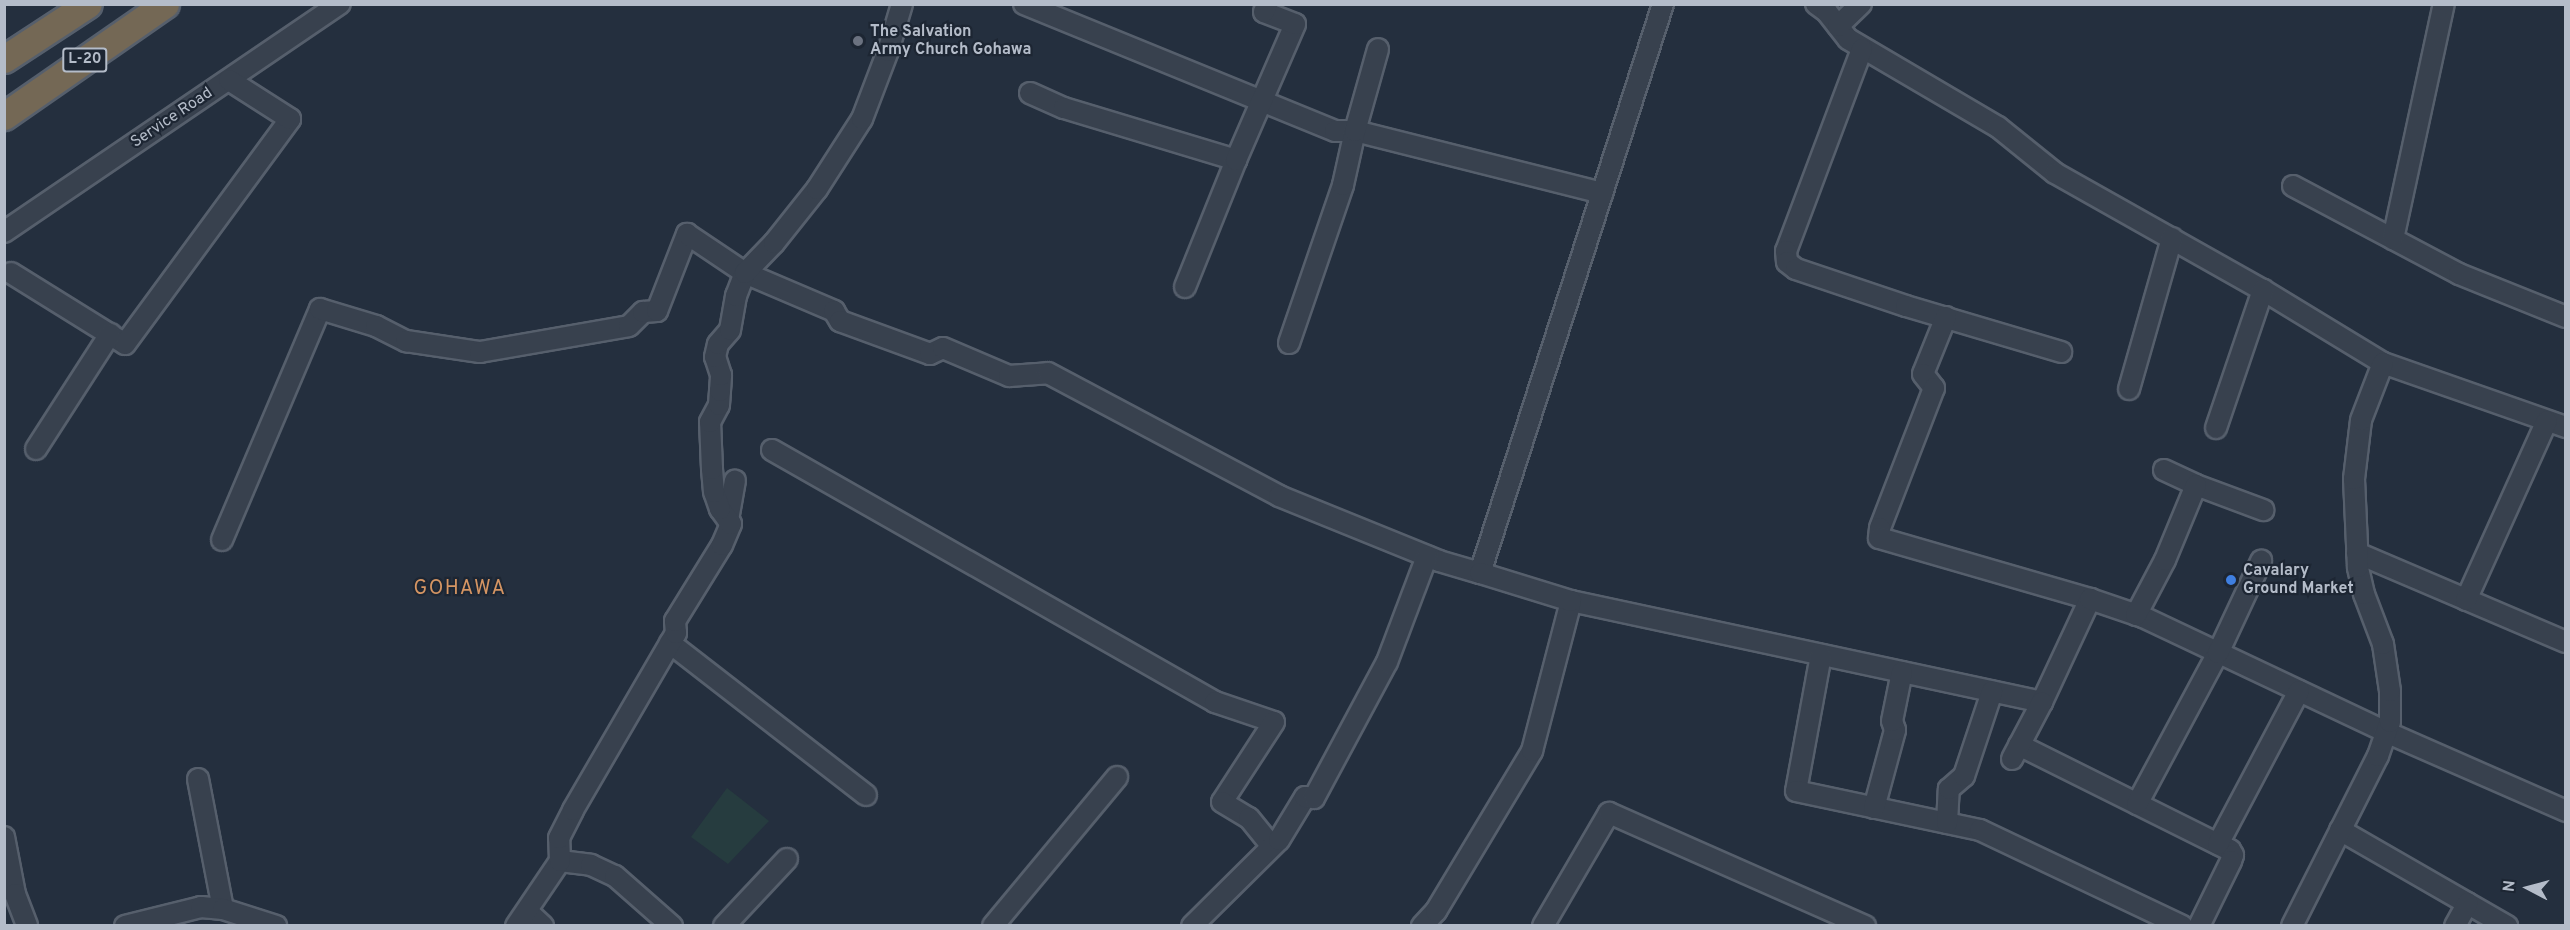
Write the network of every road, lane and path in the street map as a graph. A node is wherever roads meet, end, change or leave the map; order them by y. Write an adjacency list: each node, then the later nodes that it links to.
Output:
1 (88, 4): 14 (highway, L-20)
2 (165, 4): 18 (highway, L-20)
3 (340, 4): 15 (street, Service Road)
4 (902, 4): 26 (street)
5 (1024, 4): 17 (street)
6 (1267, 4): 17 (street)
7 (1663, 4): 22 (street)
8 (1816, 4): 11 (street)
9 (1861, 4): 11 (street)
10 (2444, 4): 25 (street)
11 (1838, 26): 13 (street)
12 (1378, 49): 19 (street)
13 (1862, 49): 24 (street); 30 (street)
14 (4, 59)
15 (229, 80): 23 (street, Service Road); 32 (street)
16 (1030, 93): 20 (street)
17 (1262, 102): 19 (street); 20 (street)
18 (4, 116)
19 (1355, 130): 22 (street); 33 (street)
20 (1236, 160): 28 (street)
21 (2293, 186): 25 (street)
22 (1602, 193): 50 (street)
23 (6, 229)
24 (2172, 238): 29 (street); 36 (street)
25 (2393, 239): 31 (street)
26 (745, 273): 45 (street); 46 (street); 48 (street)
27 (7, 274): 32 (street)
28 (1185, 287)
29 (2263, 290): 35 (street); 38 (street)
30 (1946, 317): 34 (street); 51 (street)
31 (2565, 317)
32 (110, 334): 39 (street)
33 (1289, 344)
34 (2061, 352)
35 (2383, 363): 37 (street); 47 (street)
36 (2129, 389)
37 (2556, 424): 52 (street)
38 (2216, 428)
39 (36, 449)
40 (772, 450): 74 (street)
41 (2164, 470): 43 (street)
42 (735, 481): 45 (street)
43 (2196, 485): 44 (street); 54 (street)
44 (2263, 510)
45 (728, 520): 56 (street)
46 (222, 540)
47 (2357, 553): 52 (street); 63 (street)
48 (1427, 556): 50 (street); 74 (street)
49 (2261, 561): 57 (street)
50 (1480, 573): 53 (street)
51 (2090, 599): 54 (street); 62 (street)
52 (2466, 600): 55 (street)
53 (1571, 601): 58 (street); 89 (street)
54 (2136, 615): 57 (street)
55 (2565, 642)
56 (670, 644): 66 (street); 76 (street)
57 (2218, 653): 60 (street); 67 (street)
58 (1821, 655): 59 (street); 68 (street)
59 (1902, 672): 61 (street); 68 (street)
60 (2299, 691): 63 (street); 73 (street)
61 (1992, 692): 62 (street); 70 (street)
62 (2042, 702): 67 (street)
63 (2386, 732): 69 (street); 71 (street)
64 (1117, 777): 87 (street)
65 (198, 779): 78 (street)
66 (867, 795)
67 (2137, 804): 73 (street)
68 (1874, 808): 70 (street)
69 (2565, 811)
70 (1947, 823): 91 (street)
71 (2340, 830): 77 (street); 93 (street)
72 (4, 837): 81 (street)
73 (2218, 844): 92 (street)
74 (1272, 846): 88 (street)
75 (787, 859): 86 (street)
76 (560, 861): 79 (street); 85 (street)
77 (2468, 903): 94 (street); 95 (street)
78 (223, 909): 82 (street); 83 (street)
79 (522, 918): 84 (street)
80 (1860, 924): 90 (street)
81 (27, 926)
82 (125, 926)
83 (276, 926)
84 (543, 926)
85 (672, 926)
86 (724, 926)
87 (993, 926)
88 (1191, 926)
89 (1422, 926)
90 (1543, 926)
91 (2182, 926)
92 (2199, 926)
93 (2292, 926)
94 (2456, 926)
95 (2507, 926)

